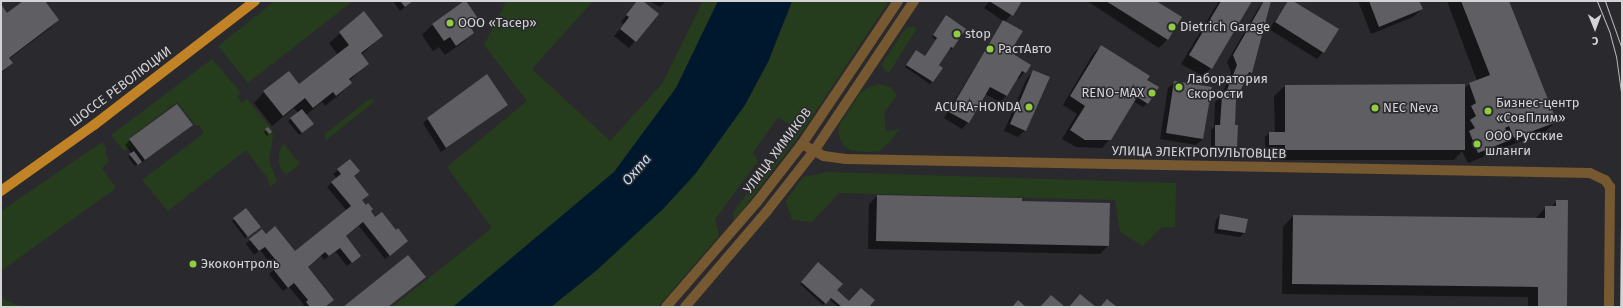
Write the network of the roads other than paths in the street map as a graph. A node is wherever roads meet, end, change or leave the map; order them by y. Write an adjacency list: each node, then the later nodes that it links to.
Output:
1 (255, 1): 6 (main road, ШОССЕ РЕВОЛЮЦИИ)
2 (898, 1): 4 (street, УЛИЦА ХИМИКОВ)
3 (914, 1): 5 (street, УЛИЦА ХИМИКОВ)
4 (802, 144): 5 (street, УЛИЦА ЭЛЕКТРОПУЛЬТОВЦЕВ); 7 (street, УЛИЦА ХИМИКОВ)
5 (814, 151): 8 (street, УЛИЦА ХИМИКОВ); 9 (street, УЛИЦА ЭЛЕКТРОПУЛЬТОВЦЕВ)
6 (1, 190)
7 (666, 307)
8 (685, 307)
9 (1609, 307)

